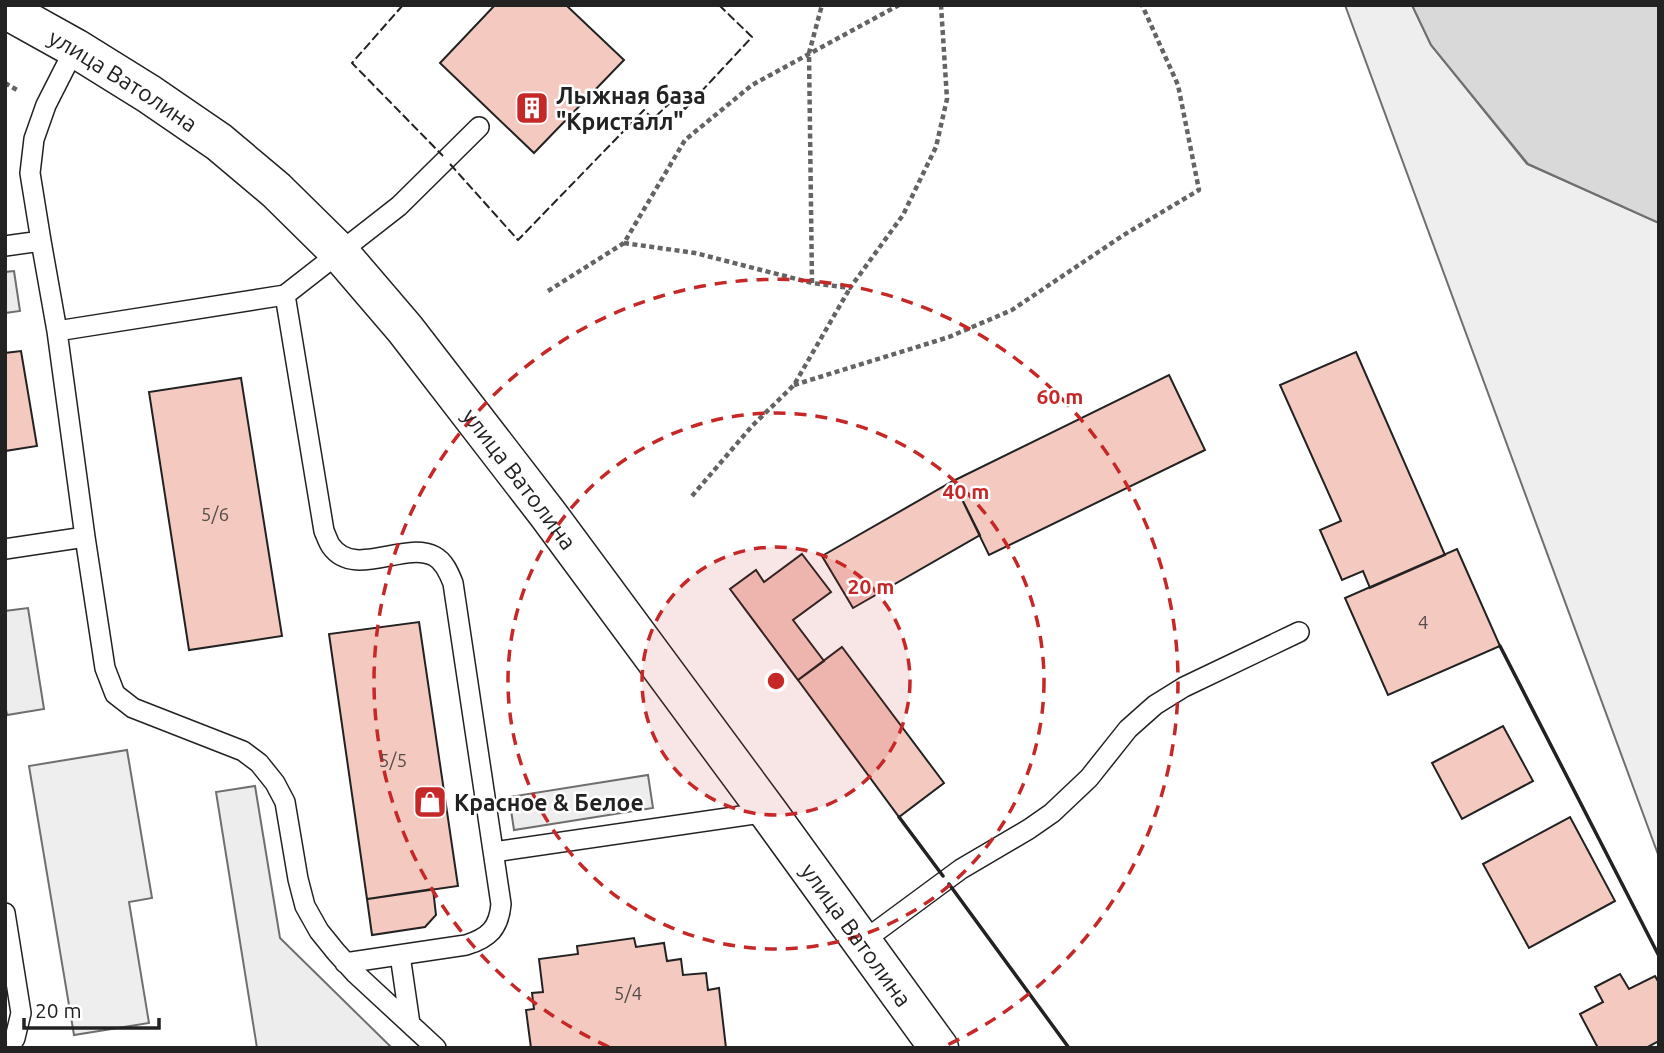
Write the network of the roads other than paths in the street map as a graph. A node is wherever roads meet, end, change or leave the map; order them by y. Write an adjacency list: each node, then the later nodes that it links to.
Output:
1 (5, 9): 2 (street, улица Ватолина)
2 (75, 48): 4 (lane); 6 (street, улица Ватолина)
3 (479, 127): 6 (lane)
4 (41, 241): 5 (lane); 8 (lane)
5 (5, 246)
6 (339, 252): 7 (lane); 12 (street, улица Ватолина)
7 (285, 295): 8 (lane); 13 (lane)
8 (57, 331): 9 (lane)
9 (85, 537): 10 (lane); 17 (lane)
10 (5, 549)
11 (1299, 632): 15 (lane)
12 (768, 812): 13 (lane); 15 (street, улица Ватолина)
13 (494, 852): 16 (lane)
14 (5, 913): 19 (lane)
15 (863, 942): 21 (street, улица Ватолина)
16 (400, 955): 17 (lane); 18 (lane)
17 (345, 963): 18 (lane)
18 (410, 1024): 20 (lane)
19 (9, 1048)
20 (436, 1048)
21 (939, 1048)

